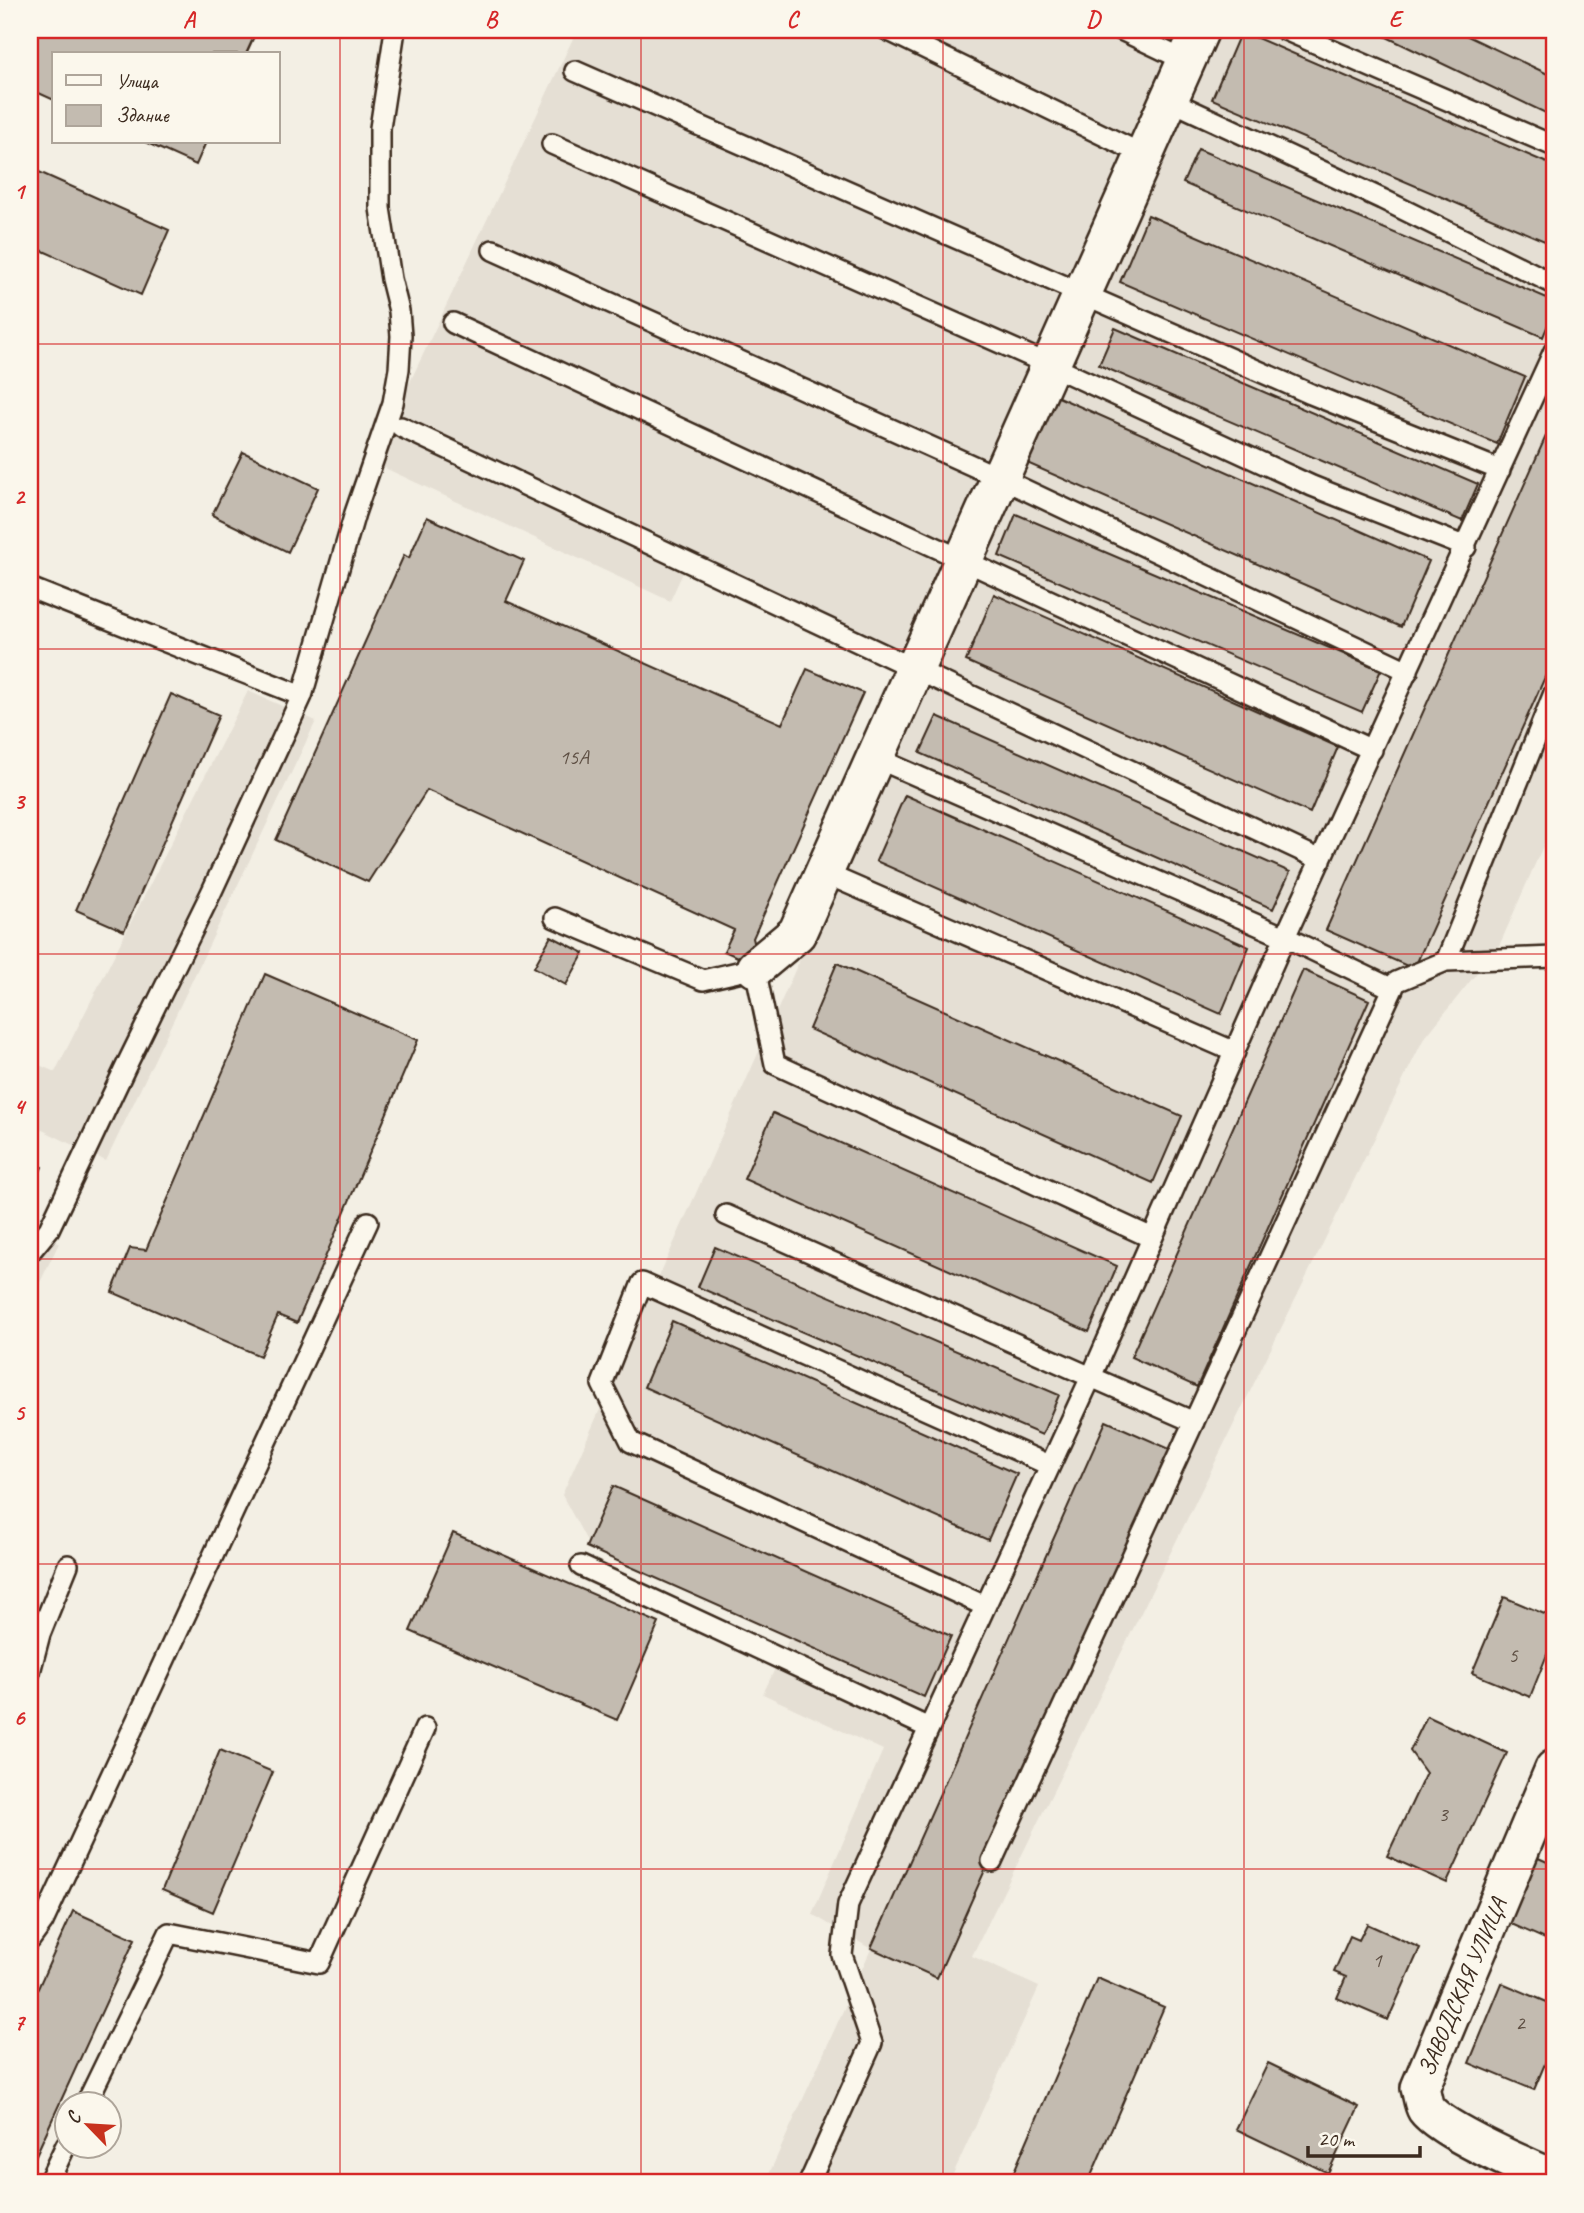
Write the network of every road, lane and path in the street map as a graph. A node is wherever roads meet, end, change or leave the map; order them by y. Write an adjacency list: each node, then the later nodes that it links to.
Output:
1 (395, 30): 26 (lane)
2 (887, 30): 10 (lane)
3 (1121, 30): 5 (lane)
4 (1285, 30): 9 (lane)
5 (1193, 46): 7 (street)
6 (575, 71): 13 (lane)
7 (1169, 100): 10 (street); 12 (lane)
8 (552, 144): 16 (lane)
9 (1554, 146)
10 (1144, 155): 13 (street)
11 (493, 250): 19 (lane)
12 (1554, 284)
13 (1082, 294): 16 (street); 18 (lane)
14 (453, 323): 21 (lane)
15 (1554, 351): 18 (lane)
16 (1051, 365): 19 (street); 20 (lane)
17 (401, 427): 23 (lane)
18 (1500, 471): 20 (lane)
19 (1000, 478): 21 (street); 24 (lane)
20 (1466, 547): 24 (lane)
21 (963, 562): 23 (street); 27 (lane)
22 (30, 588): 26 (lane)
23 (915, 668): 28 (street); 29 (lane)
24 (1408, 671): 27 (lane)
25 (1554, 693): 34 (lane)
26 (302, 696): 41 (lane)
27 (1372, 750): 29 (lane)
28 (876, 758): 30 (street); 32 (lane)
29 (1321, 860): 32 (lane)
30 (824, 873): 35 (street); 37 (lane)
31 (555, 918): 35 (lane)
32 (1286, 937): 36 (lane); 37 (lane)
33 (1554, 957): 34 (lane)
34 (1446, 961): 36 (lane)
35 (755, 968): 40 (lane)
36 (1393, 989): 43 (lane)
37 (1234, 1052): 40 (lane)
38 (726, 1215): 42 (lane)
39 (368, 1222): 53 (lane)
40 (1152, 1238): 42 (lane)
41 (30, 1252)
42 (1091, 1377): 43 (lane); 44 (lane)
43 (1194, 1422): 52 (lane)
44 (1049, 1465): 47 (lane); 47 (lane)
45 (68, 1564): 48 (lane)
46 (581, 1566): 50 (lane)
47 (985, 1606): 50 (lane)
48 (30, 1672)
49 (425, 1728): 54 (lane)
50 (929, 1728): 58 (lane)
51 (1554, 1769): 56 (street, ЗАВОДСКАЯ УЛИЦА)
52 (992, 1861)
53 (30, 1940)
54 (93, 2090)
55 (59, 2160): 57 (lane)
56 (1554, 2179)
57 (48, 2183)
58 (809, 2183)

